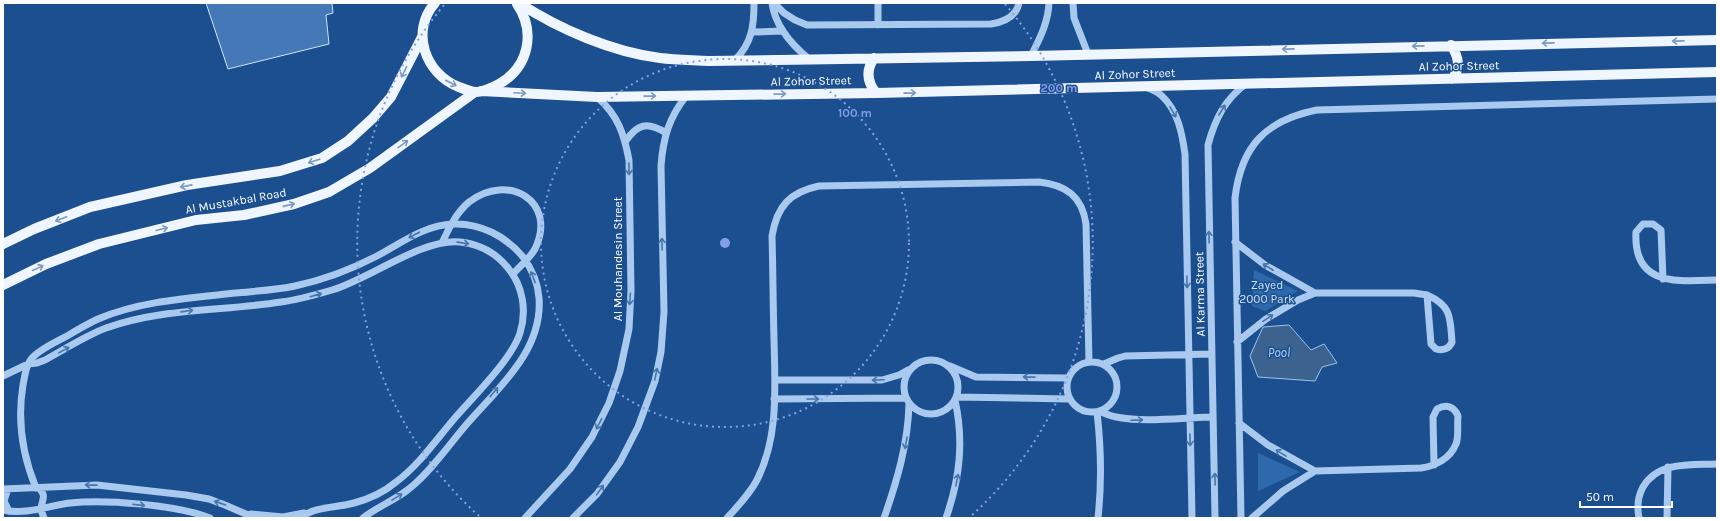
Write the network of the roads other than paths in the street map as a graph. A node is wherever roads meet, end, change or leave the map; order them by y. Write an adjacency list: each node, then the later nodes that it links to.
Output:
1 (426, 3): 10 (street)
2 (435, 3): 10 (main road)
3 (518, 3): 21 (main road, Al Zohor Street); 26 (main road, Al Mustakbal Road)
4 (754, 3): 13 (street)
5 (773, 3): 11 (street); 12 (street)
6 (878, 3): 11 (street)
7 (1019, 3): 11 (street)
8 (1050, 3): 18 (street)
9 (1073, 3): 17 (street)
10 (427, 15): 14 (main road)
11 (878, 25)
12 (783, 31): 13 (street); 20 (street)
13 (753, 32): 21 (street)
14 (422, 37): 26 (main road, Al Zohor Street, one-way to 26); 36 (main road, Al Mustakbal Road, one-way to 36)
15 (1717, 40): 16 (main road, Al Zohor Street, one-way to 16)
16 (1451, 45): 17 (main road, Al Zohor Street, one-way to 17); 23 (main road)
17 (1088, 54): 18 (main road, Al Zohor Street)
18 (1031, 56): 19 (main road, Al Zohor Street)
19 (874, 58): 20 (main road, Al Zohor Street); 27 (main road)
20 (809, 59): 21 (main road, Al Zohor Street)
21 (735, 60)
22 (1717, 72): 23 (main road, Al Zohor Street)
23 (1452, 80): 24 (main road, Al Zohor Street)
24 (1247, 83): 25 (main road, Al Zohor Street); 47 (street, Al Karma Street, one-way to 24)
25 (1145, 86): 27 (main road, Al Zohor Street, one-way to 25); 48 (street, Al Karma Street, one-way to 48)
26 (478, 92): 29 (main road, Al Zohor Street, one-way to 29); 41 (main road, Al Mustakbal Road, one-way to 26)
27 (876, 93): 28 (main road, Al Zohor Street, one-way to 27)
28 (687, 95): 29 (main road, Al Zohor Street, one-way to 28); 31 (street)
29 (597, 97): 32 (street, Al Mouhandesin Street)
30 (1717, 99): 34 (street)
31 (666, 133): 32 (street); 83 (street, one-way to 31)
32 (625, 142): 82 (street, Al Mouhandesin Street, one-way to 82)
33 (451, 224): 35 (street); 37 (street); 37 (street); 44 (street, one-way to 44)
34 (1235, 242): 42 (street, one-way to 34); 46 (street)
35 (442, 243): 38 (street, one-way to 38); 45 (street, one-way to 35)
36 (3, 244)
37 (526, 261): 38 (street); 62 (street, one-way to 37)
38 (513, 274): 57 (street)
39 (1664, 279): 39 (street); 40 (street)
40 (1717, 280)
41 (3, 285)
42 (1315, 293): 43 (street); 46 (street, one-way to 42)
43 (1427, 295): 43 (street)
44 (151, 304): 45 (street); 50 (street)
45 (152, 316): 50 (street, one-way to 45)
46 (1237, 342): 66 (street)
47 (1212, 354): 48 (street); 65 (street, Al Karma Street)
48 (1189, 355): 51 (street); 64 (street, Al Karma Street)
49 (1089, 362): 51 (street); 55 (street); 56 (street)
50 (28, 364): 54 (street); 71 (street)
51 (1104, 364): 63 (street)
52 (947, 365): 53 (street); 55 (street, one-way to 52); 58 (street)
53 (913, 366): 56 (street, one-way to 56); 61 (street)
54 (3, 376)
55 (1068, 378): 60 (street)
56 (775, 380): 59 (street)
57 (473, 398): 62 (street); 76 (street)
58 (956, 398): 60 (street); 61 (street); 86 (street, one-way to 58)
59 (774, 399): 61 (street, one-way to 61); 84 (street)
60 (1069, 399): 63 (street)
61 (907, 401): 85 (street, one-way to 85)
62 (483, 406): 81 (street, one-way to 62)
63 (1098, 411): 64 (street, one-way to 64); 87 (street)
64 (1190, 417): 65 (street); 88 (street, Al Karma Street, one-way to 88)
65 (1213, 417): 89 (street, Al Karma Street, one-way to 65)
66 (1239, 423): 70 (street, one-way to 66); 90 (street)
67 (1717, 464): 69 (street)
68 (1434, 465): 68 (street); 70 (street)
69 (1668, 467): 92 (street); 93 (street)
70 (1315, 472): 91 (street)
71 (37, 488): 72 (street); 73 (street); 75 (street, one-way to 71)
72 (6, 489): 74 (street)
73 (41, 509): 74 (street); 77 (street); 78 (street, one-way to 78)
74 (6, 511)
75 (242, 512): 76 (street); 79 (street)
76 (308, 512): 80 (street)
77 (44, 518)
78 (210, 518)
79 (255, 518)
80 (300, 518)
81 (364, 518)
82 (525, 518)
83 (573, 518)
84 (727, 518)
85 (884, 518)
86 (946, 518)
87 (1098, 518)
88 (1192, 518)
89 (1215, 518)
90 (1241, 518)
91 (1252, 518)
92 (1639, 518)
93 (1667, 518)

